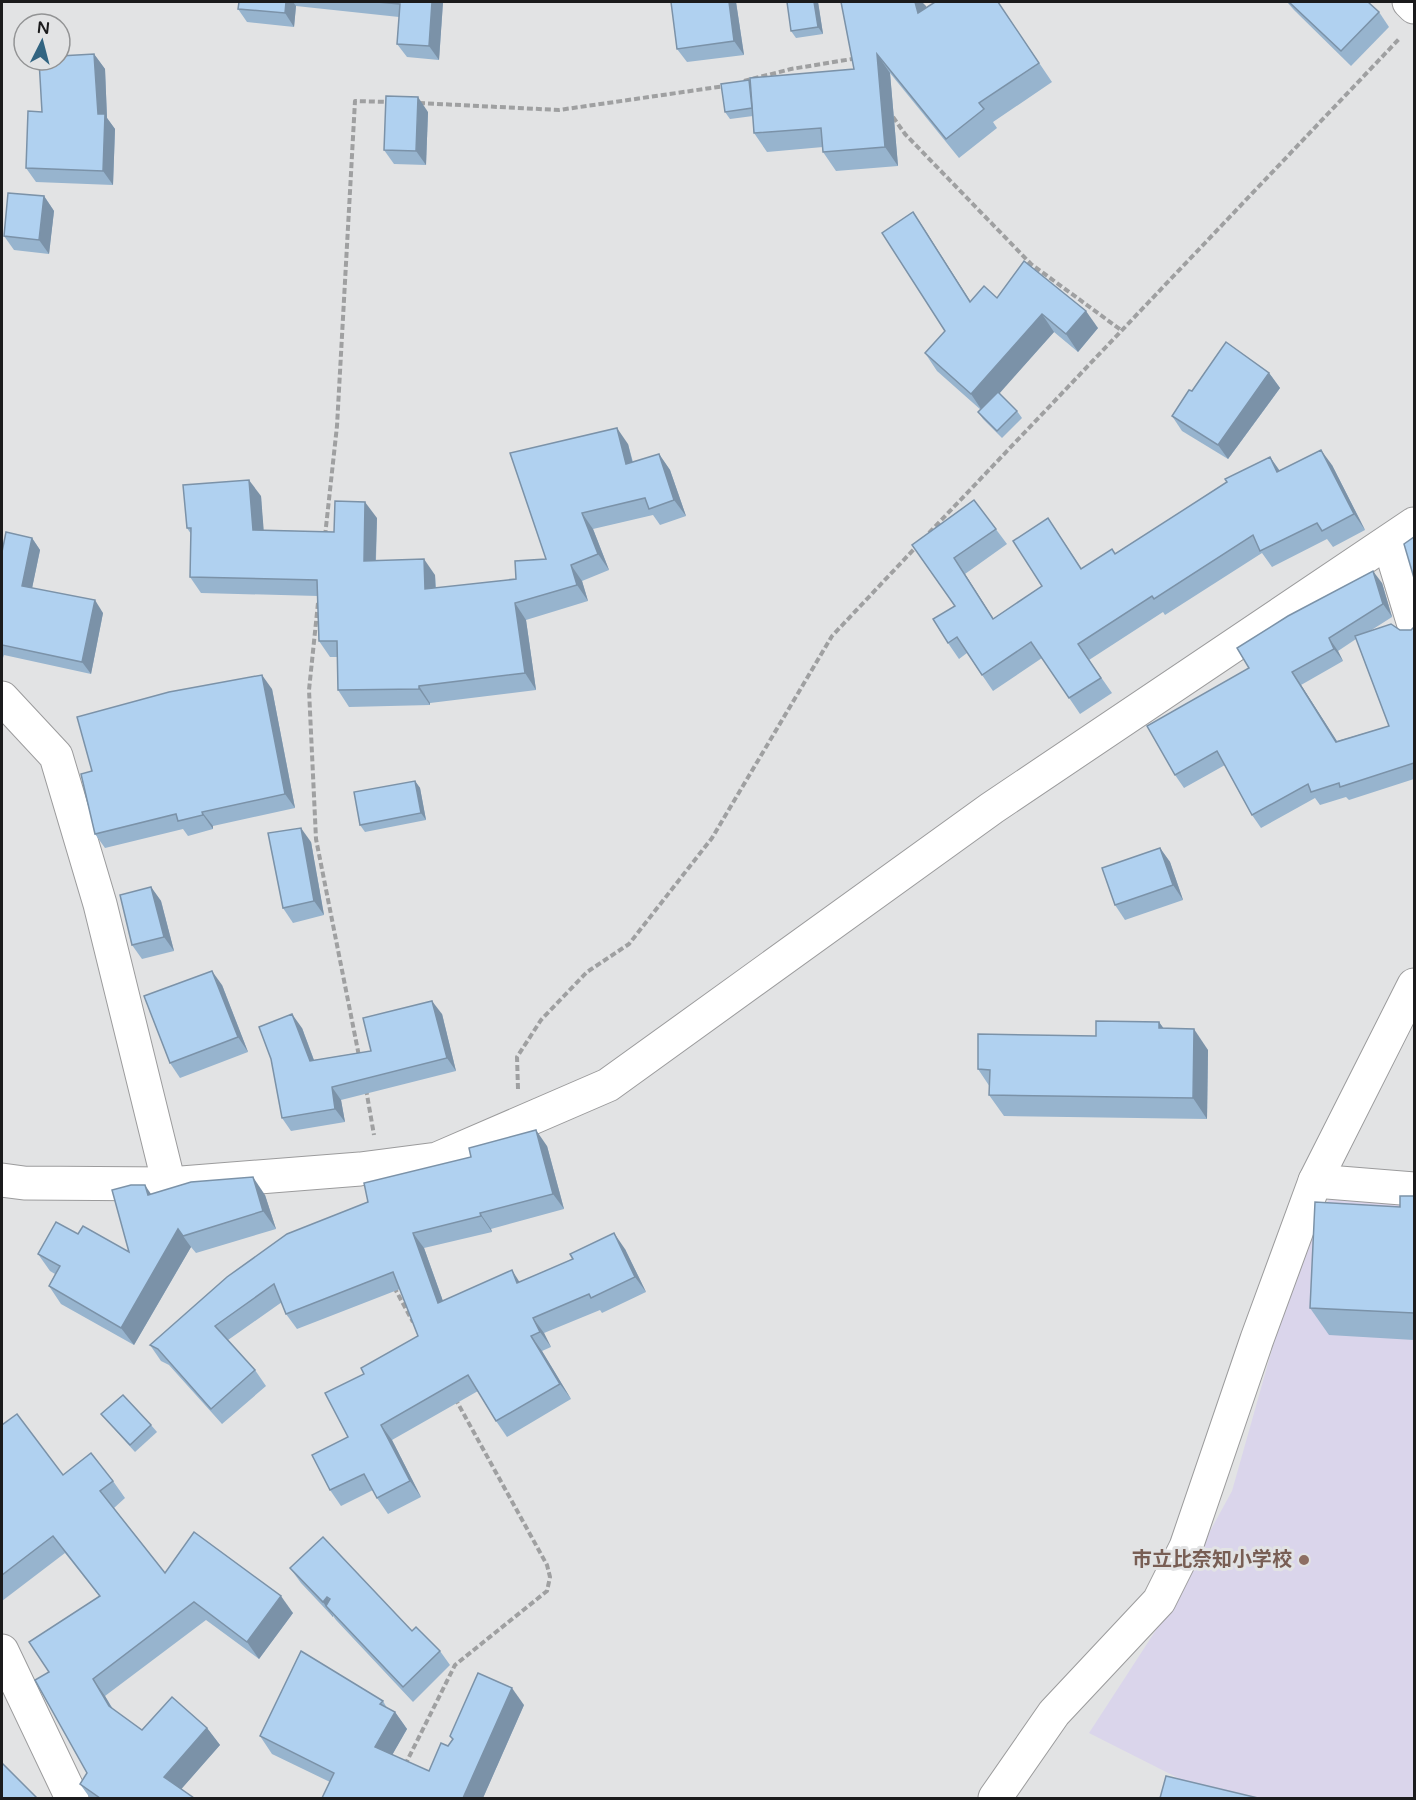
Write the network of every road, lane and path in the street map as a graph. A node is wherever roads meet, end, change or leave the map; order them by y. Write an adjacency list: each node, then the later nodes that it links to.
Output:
1 (1410, 13): 10 (path)
2 (850, 48): 3 (path)
3 (852, 59): 4 (path); 5 (path)
4 (858, 68)
5 (738, 82)
6 (728, 85): 8 (path)
7 (400, 103): 13 (path)
8 (411, 103)
9 (891, 115): 10 (path)
10 (1121, 330): 12 (path)
11 (1414, 524): 15 (street)
12 (928, 534)
13 (324, 541)
14 (920, 542): 22 (path)
15 (1389, 543): 17 (street); 22 (street)
16 (318, 598): 20 (path)
17 (1414, 625)
18 (2, 698): 26 (street)
19 (1414, 985): 25 (street)
20 (360, 1060)
21 (364, 1084): 23 (path)
22 (519, 1124): 23 (street)
23 (380, 1165): 26 (street)
24 (2, 1180): 26 (street)
25 (1315, 1181): 27 (street); 34 (street)
26 (169, 1184)
27 (1414, 1189)
28 (393, 1286): 29 (path)
29 (416, 1327)
30 (450, 1389): 32 (path)
31 (2, 1651): 33 (street)
32 (404, 1768)
33 (72, 1798)
34 (995, 1798)

